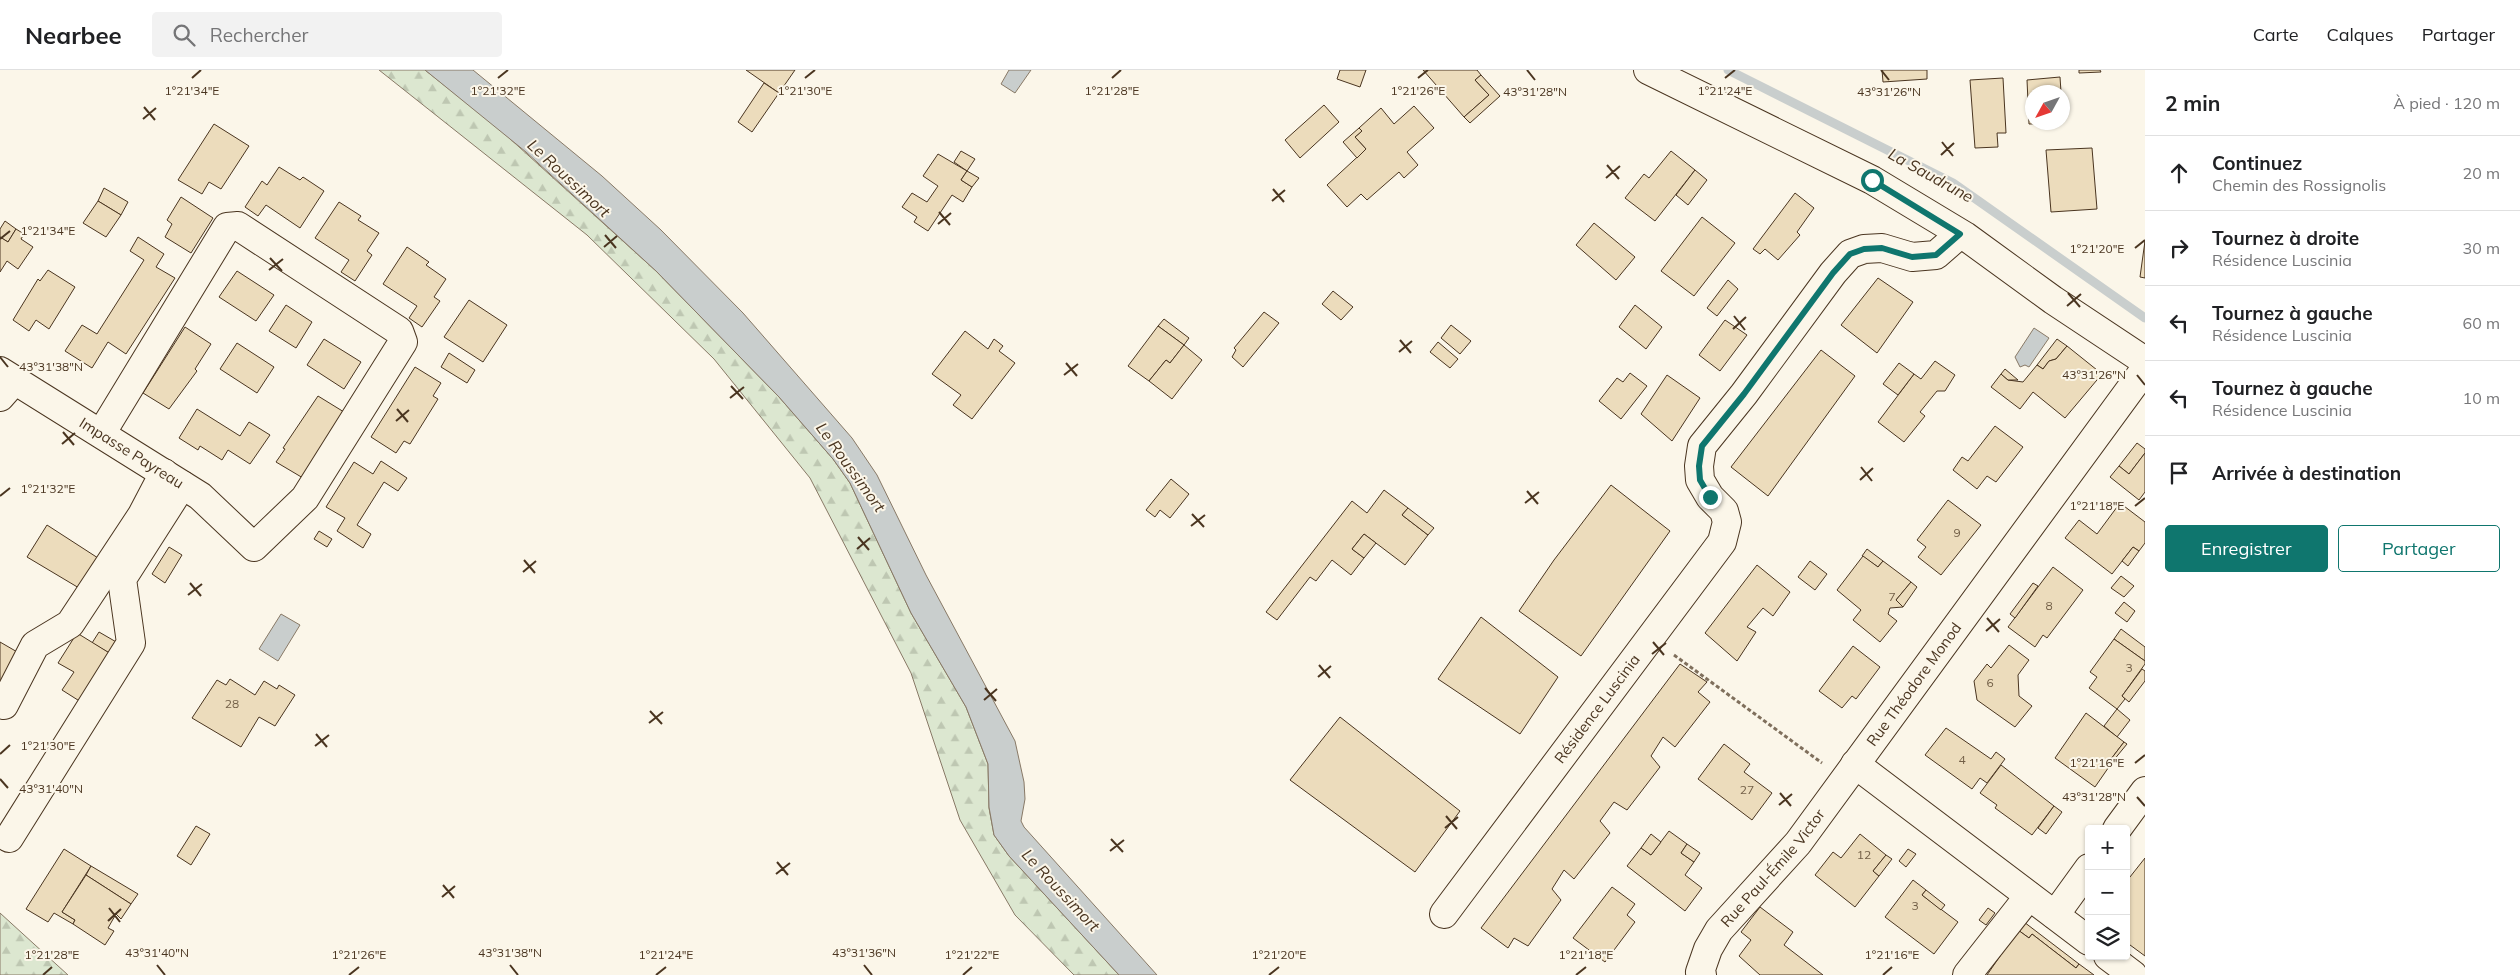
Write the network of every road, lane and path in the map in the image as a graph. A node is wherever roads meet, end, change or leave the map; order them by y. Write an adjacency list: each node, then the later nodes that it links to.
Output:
1 (1648, 70): 2 (street)
2 (1960, 234): 3 (street); 8 (street, Résidence Luscinia)
3 (2145, 361)
4 (2145, 369): 10 (street, Rue Théodore Monod)
5 (5, 382): 6 (street, Impasse Payreau)
6 (101, 434): 7 (street, Impasse Payreau); 7 (street, Impasse Payreau)
7 (173, 479): 9 (street); 13 (street)
8 (1651, 638): 10 (path); 16 (street, Résidence Luscinia)
9 (4, 705)
10 (1850, 772): 15 (street); 20 (street, Rue Paul-Émile Victor)
11 (2145, 791): 12 (street)
12 (2120, 825)
13 (9, 838)
14 (2088, 870): 17 (street)
15 (2030, 896): 17 (street); 21 (street)
16 (1444, 914)
17 (2054, 915): 18 (street)
18 (2085, 938)
19 (2113, 960): 22 (street)
20 (1702, 975)
21 (1967, 975)
22 (2133, 975)

